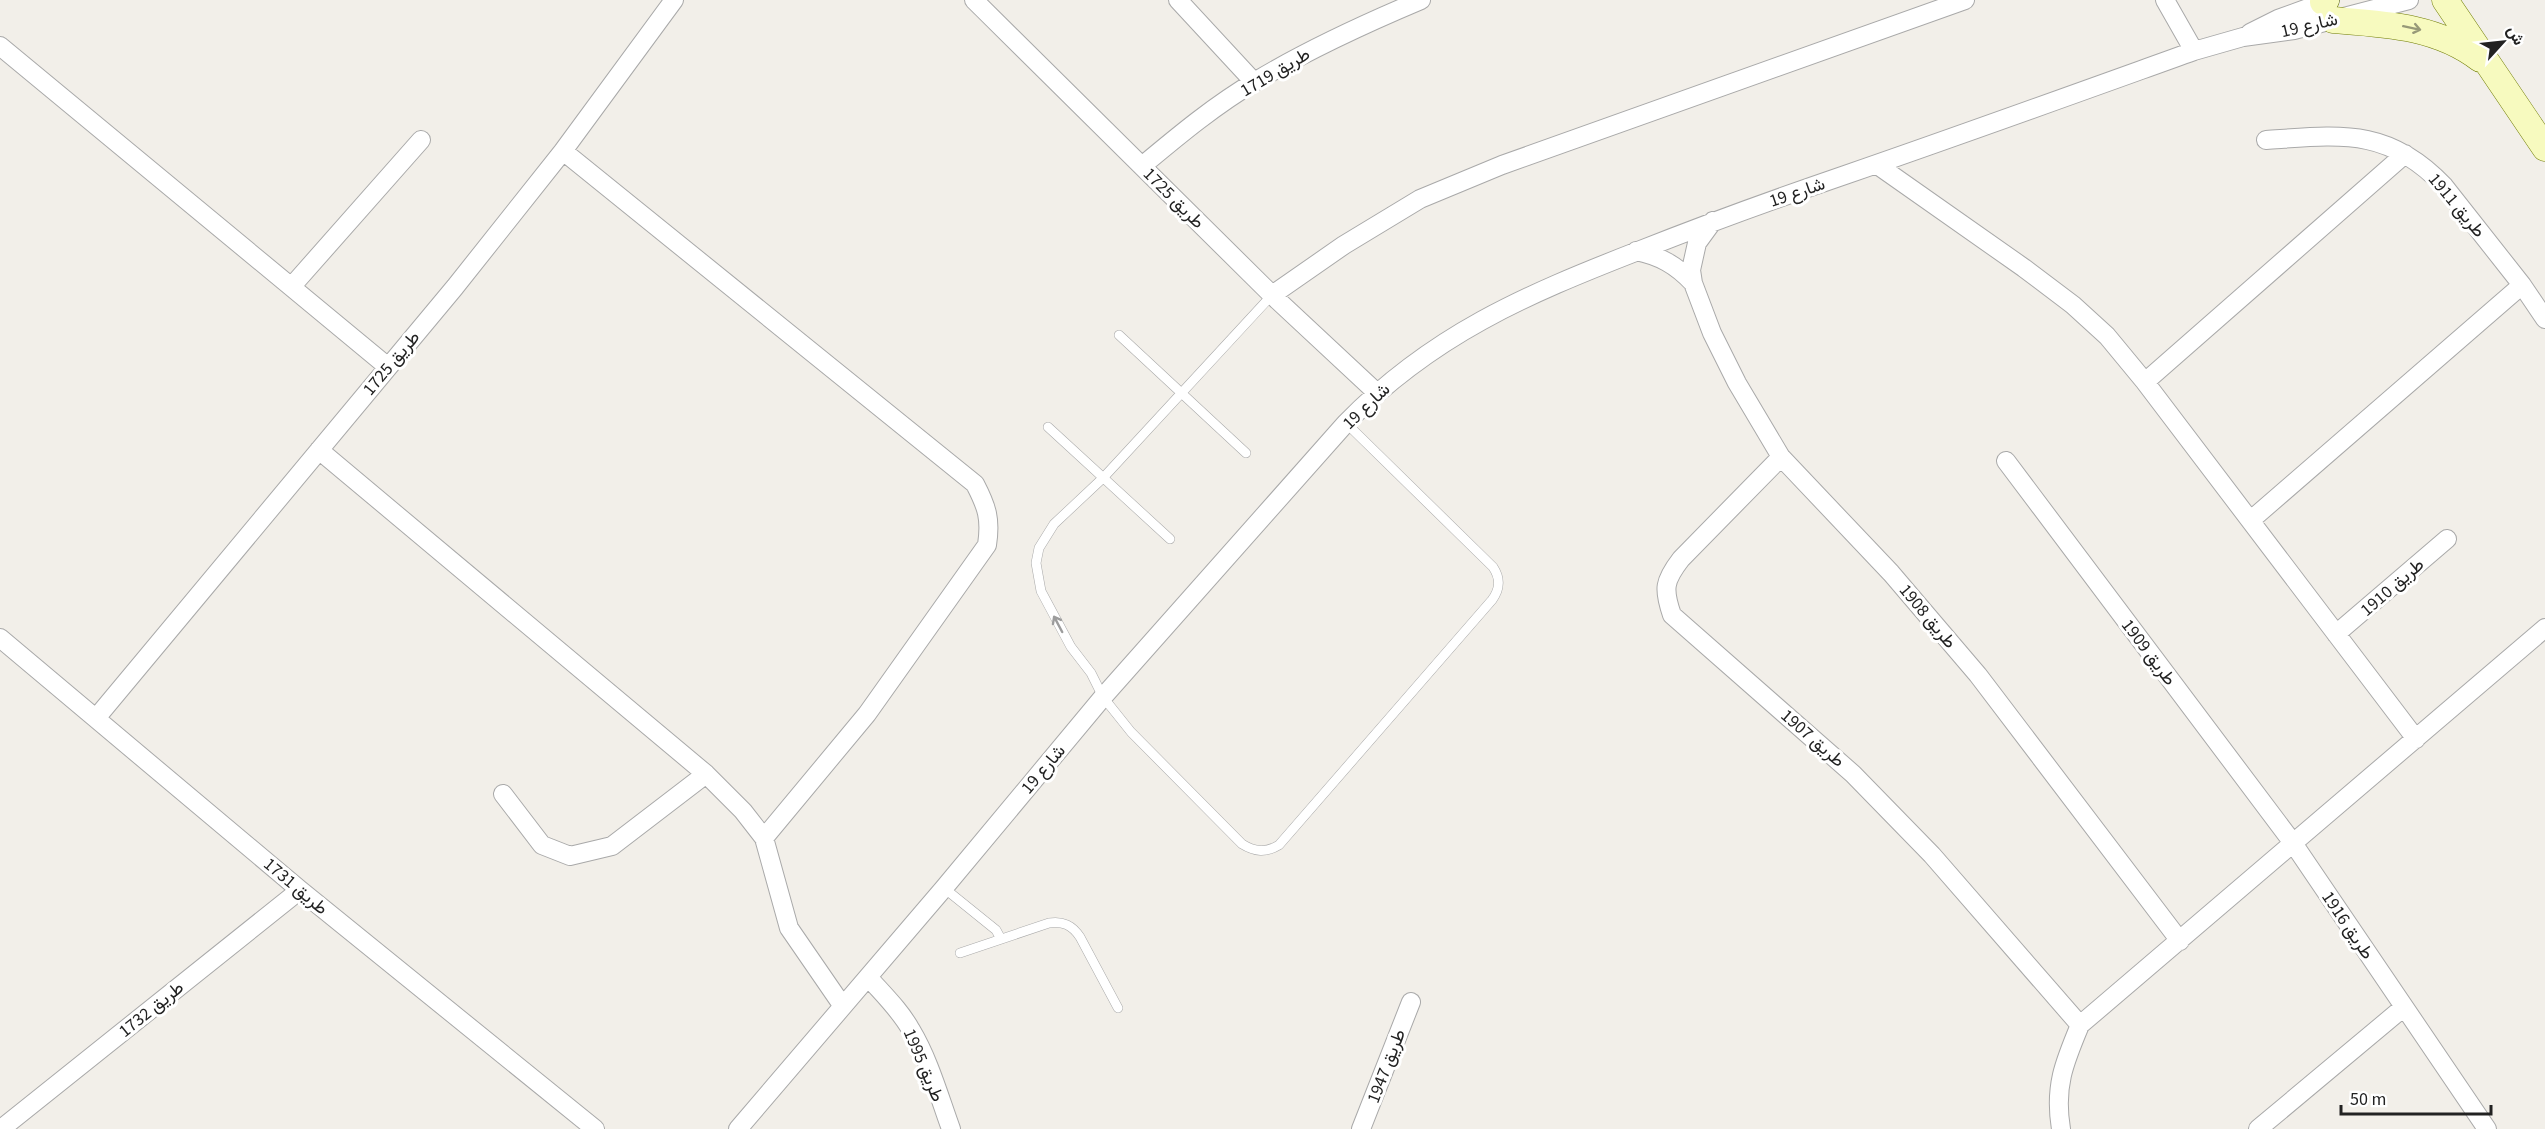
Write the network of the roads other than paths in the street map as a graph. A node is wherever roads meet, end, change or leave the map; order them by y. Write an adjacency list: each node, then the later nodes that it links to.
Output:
1 (674, 0): 17 (street, طريق 1725)
2 (974, 0): 20 (street, طريق 1725)
3 (1178, 0): 13 (street)
4 (1422, 0): 13 (street, طريق 1719)
5 (1965, 0): 26 (street)
6 (2165, 0): 11 (street)
7 (2409, 0): 9 (street, شارع 19)
8 (2445, 0): 12 (street)
9 (2328, 6): 11 (street, شارع 19); 12 (street, one-way to 12)
10 (0, 46): 25 (street)
11 (2193, 51): 19 (street, شارع 19)
12 (2488, 65): 16 (street)
13 (1254, 82): 20 (street, طريق 1719)
14 (421, 140): 25 (street)
15 (2266, 140): 18 (street, طريق 1911)
16 (2545, 148)
17 (563, 151): 29 (street, طريق 1725); 51 (street)
18 (2405, 154): 24 (street, طريق 1911); 30 (street)
19 (1876, 164): 21 (street, شارع 19); 30 (street)
20 (1142, 166): 26 (street, طريق 1725)
21 (1713, 221): 22 (street, شارع 19); 23 (street, طريق 1908)
22 (1636, 251): 23 (street, طريق 1908); 31 (street, شارع 19)
23 (1693, 283): 37 (street, طريق 1908)
24 (2522, 285): 27 (street, طريق 1911); 40 (street)
25 (292, 286): 29 (street)
26 (1272, 295): 31 (street, طريق 1725); 32 (lane)
27 (2545, 319)
28 (1119, 335): 32 (lane)
29 (388, 367): 35 (street, طريق 1725)
30 (2145, 382): 40 (street)
31 (1376, 392): 33 (street, شارع 19)
32 (1180, 393): 36 (lane); 39 (lane)
33 (1346, 423): 46 (street, شارع 19); 46 (lane)
34 (1048, 427): 39 (lane)
35 (319, 450): 47 (street, طريق 1725); 49 (street)
36 (1245, 453)
37 (1781, 457): 56 (street, طريق 1908); 63 (street, طريق 1907)
38 (2006, 461): 52 (street, طريق 1909)
39 (1103, 478): 41 (lane); 46 (lane, one-way to 39)
40 (2251, 520): 44 (street)
41 (1170, 539)
42 (2447, 539): 44 (street, طريق 1910)
43 (2545, 628): 48 (street)
44 (2336, 634): 48 (street)
45 (0, 638): 47 (street, طريق 1731)
46 (1103, 697): 53 (street, شارع 19)
47 (97, 717): 54 (street, طريق 1731)
48 (2416, 739): 52 (street)
49 (706, 774): 50 (street); 51 (street)
50 (503, 795)
51 (764, 838): 60 (street)
52 (2293, 843): 56 (street); 61 (street, طريق 1916)
53 (944, 888): 55 (lane); 58 (street, شارع 19)
54 (300, 890): 64 (street, طريق 1732); 65 (street, طريق 1731)
55 (1001, 939): 57 (lane); 62 (lane)
56 (2180, 941): 63 (street)
57 (960, 953)
58 (868, 977): 60 (street, شارع 19); 67 (street, طريق 1995)
59 (1411, 1002): 68 (street, طريق 1947)
60 (842, 1005): 66 (street, شارع 19)
61 (2404, 1007): 70 (street); 71 (street, طريق 1916)
62 (1118, 1008)
63 (2079, 1025): 69 (street)
64 (1, 1129)
65 (596, 1129)
66 (738, 1129)
67 (951, 1129)
68 (1361, 1129)
69 (2061, 1129)
70 (2258, 1129)
71 (2487, 1129)

